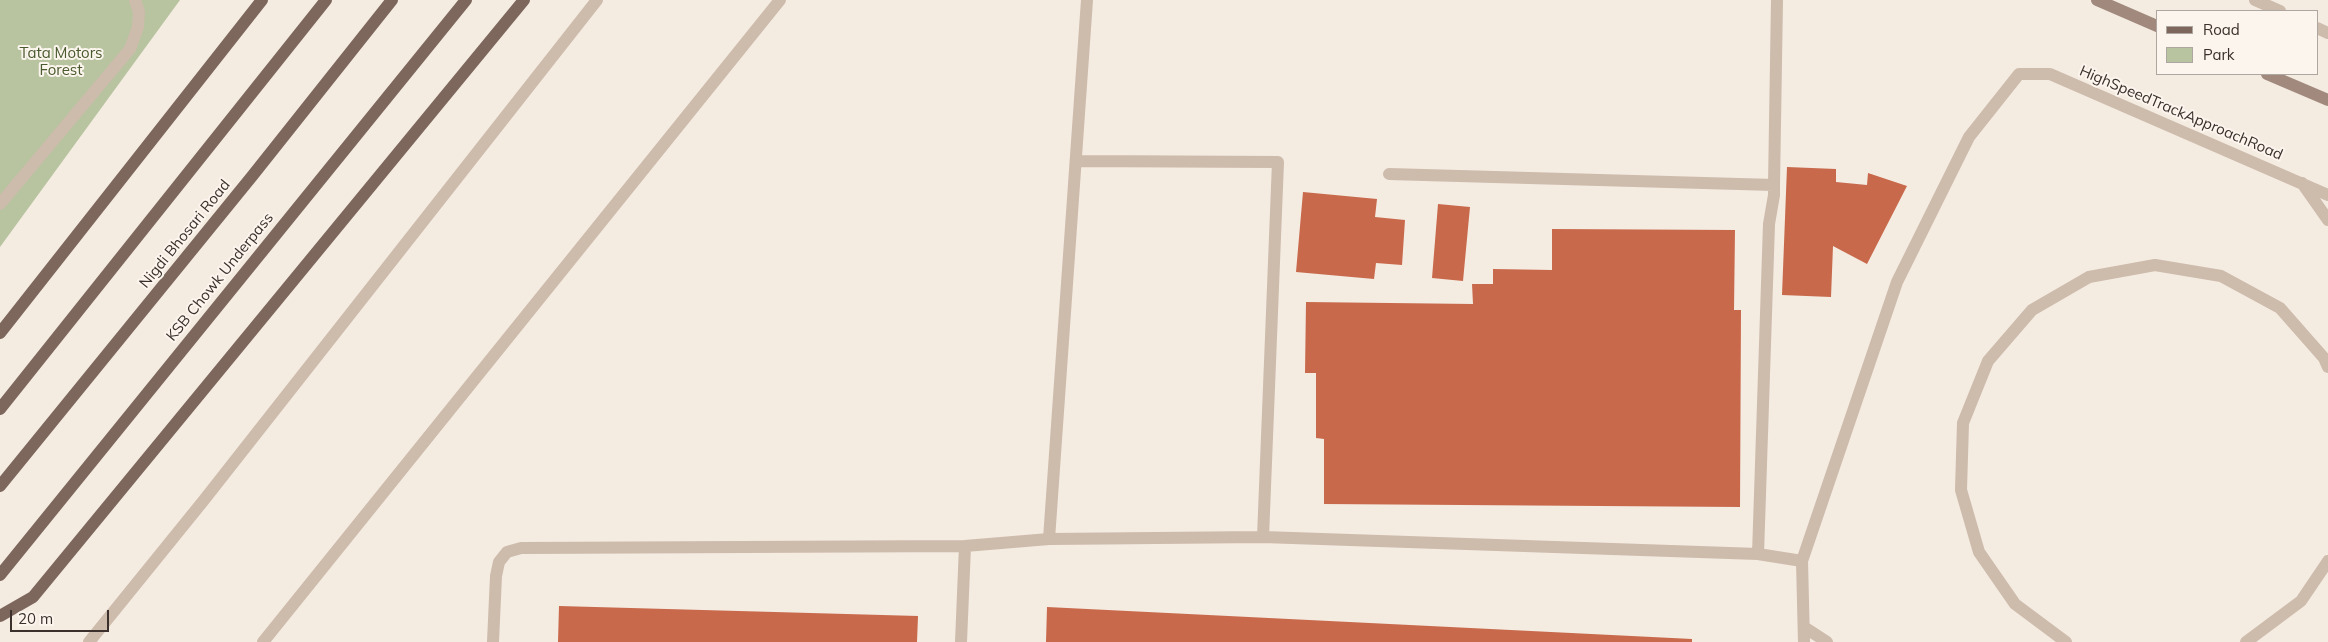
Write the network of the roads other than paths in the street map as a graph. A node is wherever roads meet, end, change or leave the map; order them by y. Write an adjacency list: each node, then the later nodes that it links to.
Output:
1 (135, 0): 22 (lane)
2 (262, 0): 24 (main road)
3 (326, 0): 26 (main road)
4 (392, 0): 27 (main road, Nigdi Bhosari Road)
5 (466, 0): 34 (main road, KSB Chowk Underpass)
6 (524, 0): 35 (main road)
7 (597, 0): 37 (lane)
8 (780, 0): 38 (lane)
9 (1087, 0): 17 (lane)
10 (1777, 0): 20 (lane)
11 (2097, 0): 14 (main road)
12 (2255, 0): 13 (lane)
13 (2278, 10)
14 (2156, 26)
15 (2269, 75): 16 (main road)
16 (2328, 100)
17 (1076, 160): 28 (lane); 29 (lane)
18 (1389, 174): 20 (lane)
19 (2302, 183): 21 (lane, HighSpeedTrackApproachRoad); 23 (lane); 32 (lane, HighSpeedTrackApproachRoad)
20 (1774, 185): 31 (lane)
21 (2328, 194)
22 (0, 204)
23 (2328, 220)
24 (0, 333)
25 (2328, 367): 43 (lane)
26 (0, 409)
27 (0, 486)
28 (1263, 538): 29 (lane); 31 (lane)
29 (1049, 539): 30 (lane)
30 (965, 546): 39 (lane); 40 (lane)
31 (1758, 554): 32 (lane)
32 (1802, 561): 36 (lane)
33 (2328, 561): 44 (lane)
34 (0, 575)
35 (0, 616)
36 (1804, 627): 41 (lane); 42 (lane)
37 (89, 642)
38 (263, 642)
39 (493, 642)
40 (961, 642)
41 (1804, 642)
42 (1827, 642)
43 (2066, 642)
44 (2246, 642)

